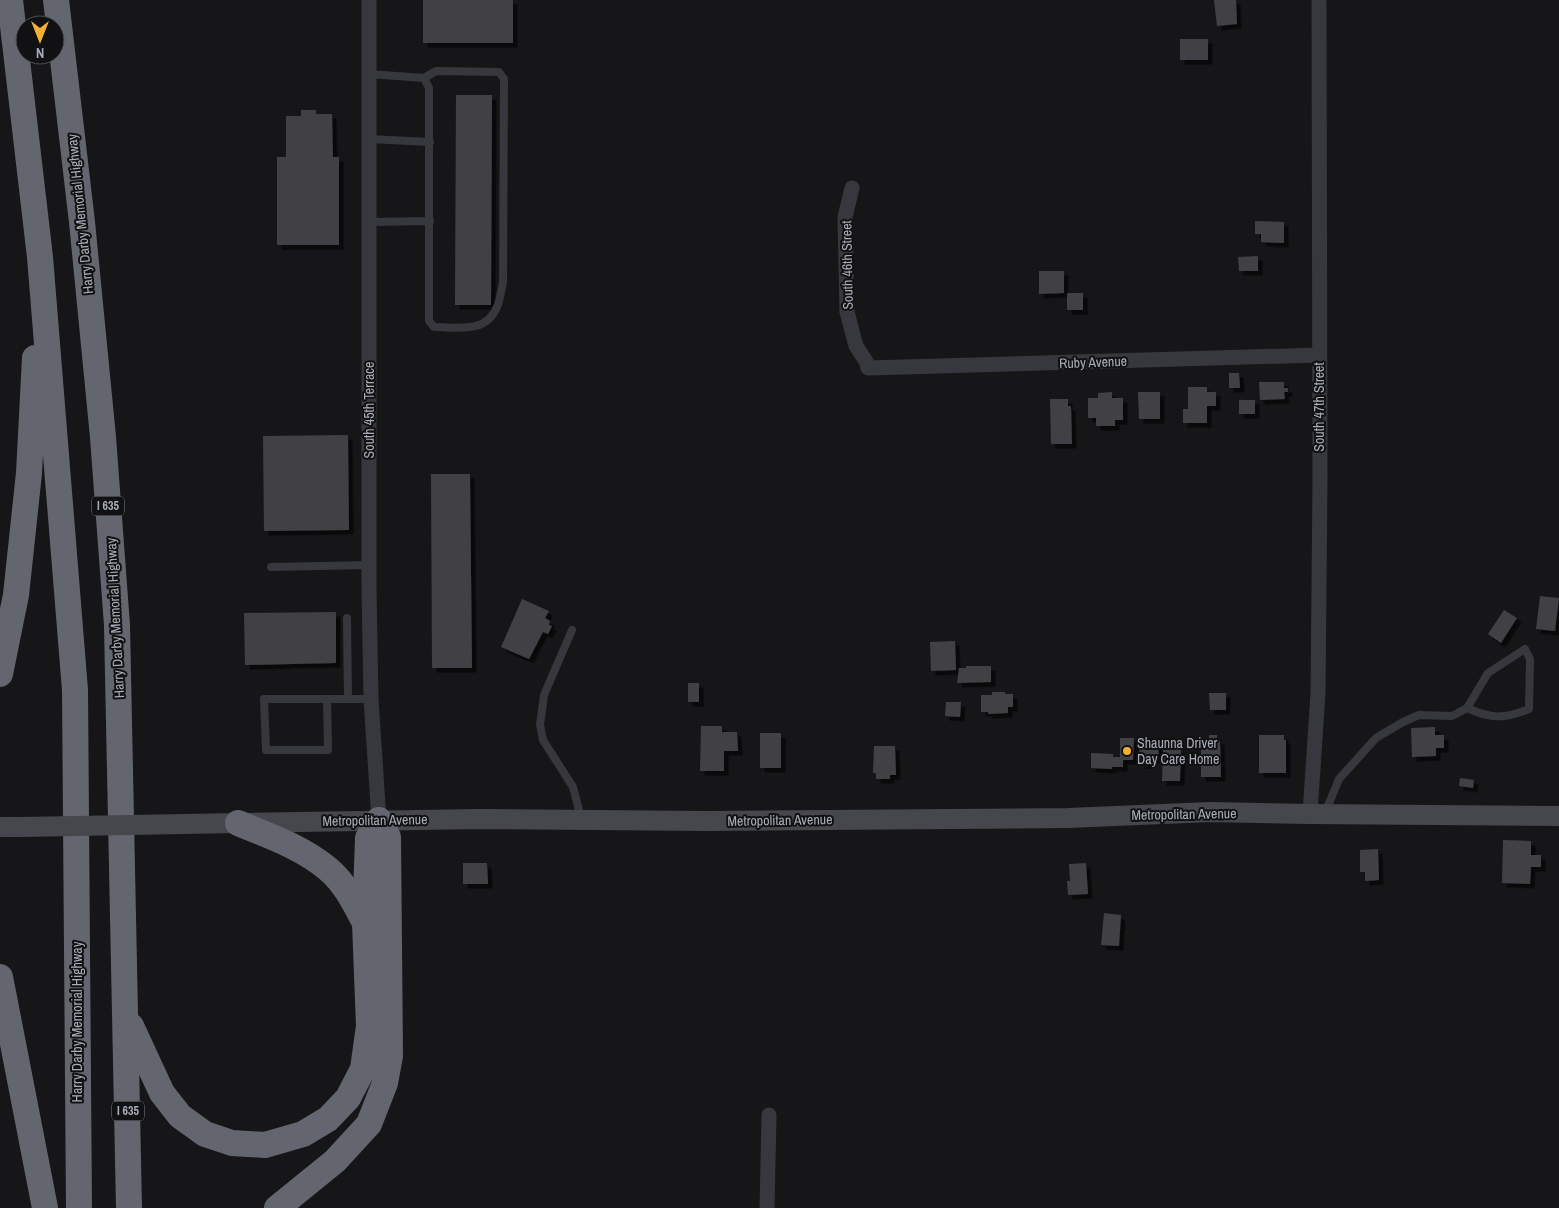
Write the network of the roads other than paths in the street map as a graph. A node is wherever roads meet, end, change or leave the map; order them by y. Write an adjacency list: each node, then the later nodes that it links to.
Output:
1 (10, 0): 12 (highway, Harry Darby Memorial Highway)
2 (56, 0): 32 (highway, Harry Darby Memorial Highway / I 635)
3 (369, 0): 5 (street, South 45th Terrace)
4 (1319, 0): 13 (street, South 47th Street)
5 (369, 74): 6 (lane); 7 (street, South 45th Terrace)
6 (424, 78): 8 (lane); 11 (lane)
7 (369, 139): 8 (lane); 10 (street, South 45th Terrace)
8 (430, 142): 11 (lane)
9 (852, 188): 14 (street, South 46th Street)
10 (369, 222): 11 (lane); 15 (street, South 45th Terrace)
11 (430, 222)
12 (40, 257): 19 (highway); 35 (highway, Harry Darby Memorial Highway)
13 (1319, 355): 14 (street, Ruby Avenue); 24 (street, South 47th Street)
14 (868, 368)
15 (369, 565): 16 (lane); 21 (street, South 45th Terrace)
16 (271, 567)
17 (347, 618): 20 (lane)
18 (572, 630): 27 (lane)
19 (0, 674)
20 (348, 699): 21 (lane); 22 (lane)
21 (371, 699): 26 (street, South 45th Terrace)
22 (327, 700): 22 (lane)
23 (1467, 708): 23 (lane); 24 (lane)
24 (1317, 814): 25 (main road, Metropolitan Avenue); 27 (main road, Metropolitan Avenue)
25 (1559, 816)
26 (379, 820): 27 (main road, Metropolitan Avenue); 28 (main road, Metropolitan Avenue); 30 (highway); 37 (highway)
27 (581, 820)
28 (238, 823): 29 (main road, Metropolitan Avenue, bridge); 30 (highway)
29 (0, 827)
30 (365, 923): 32 (highway)
31 (0, 977): 34 (highway)
32 (126, 1013): 36 (highway, Harry Darby Memorial Highway / I 635)
33 (769, 1116): 38 (street)
34 (45, 1208)
35 (79, 1208)
36 (130, 1208)
37 (277, 1208)
38 (767, 1208)

